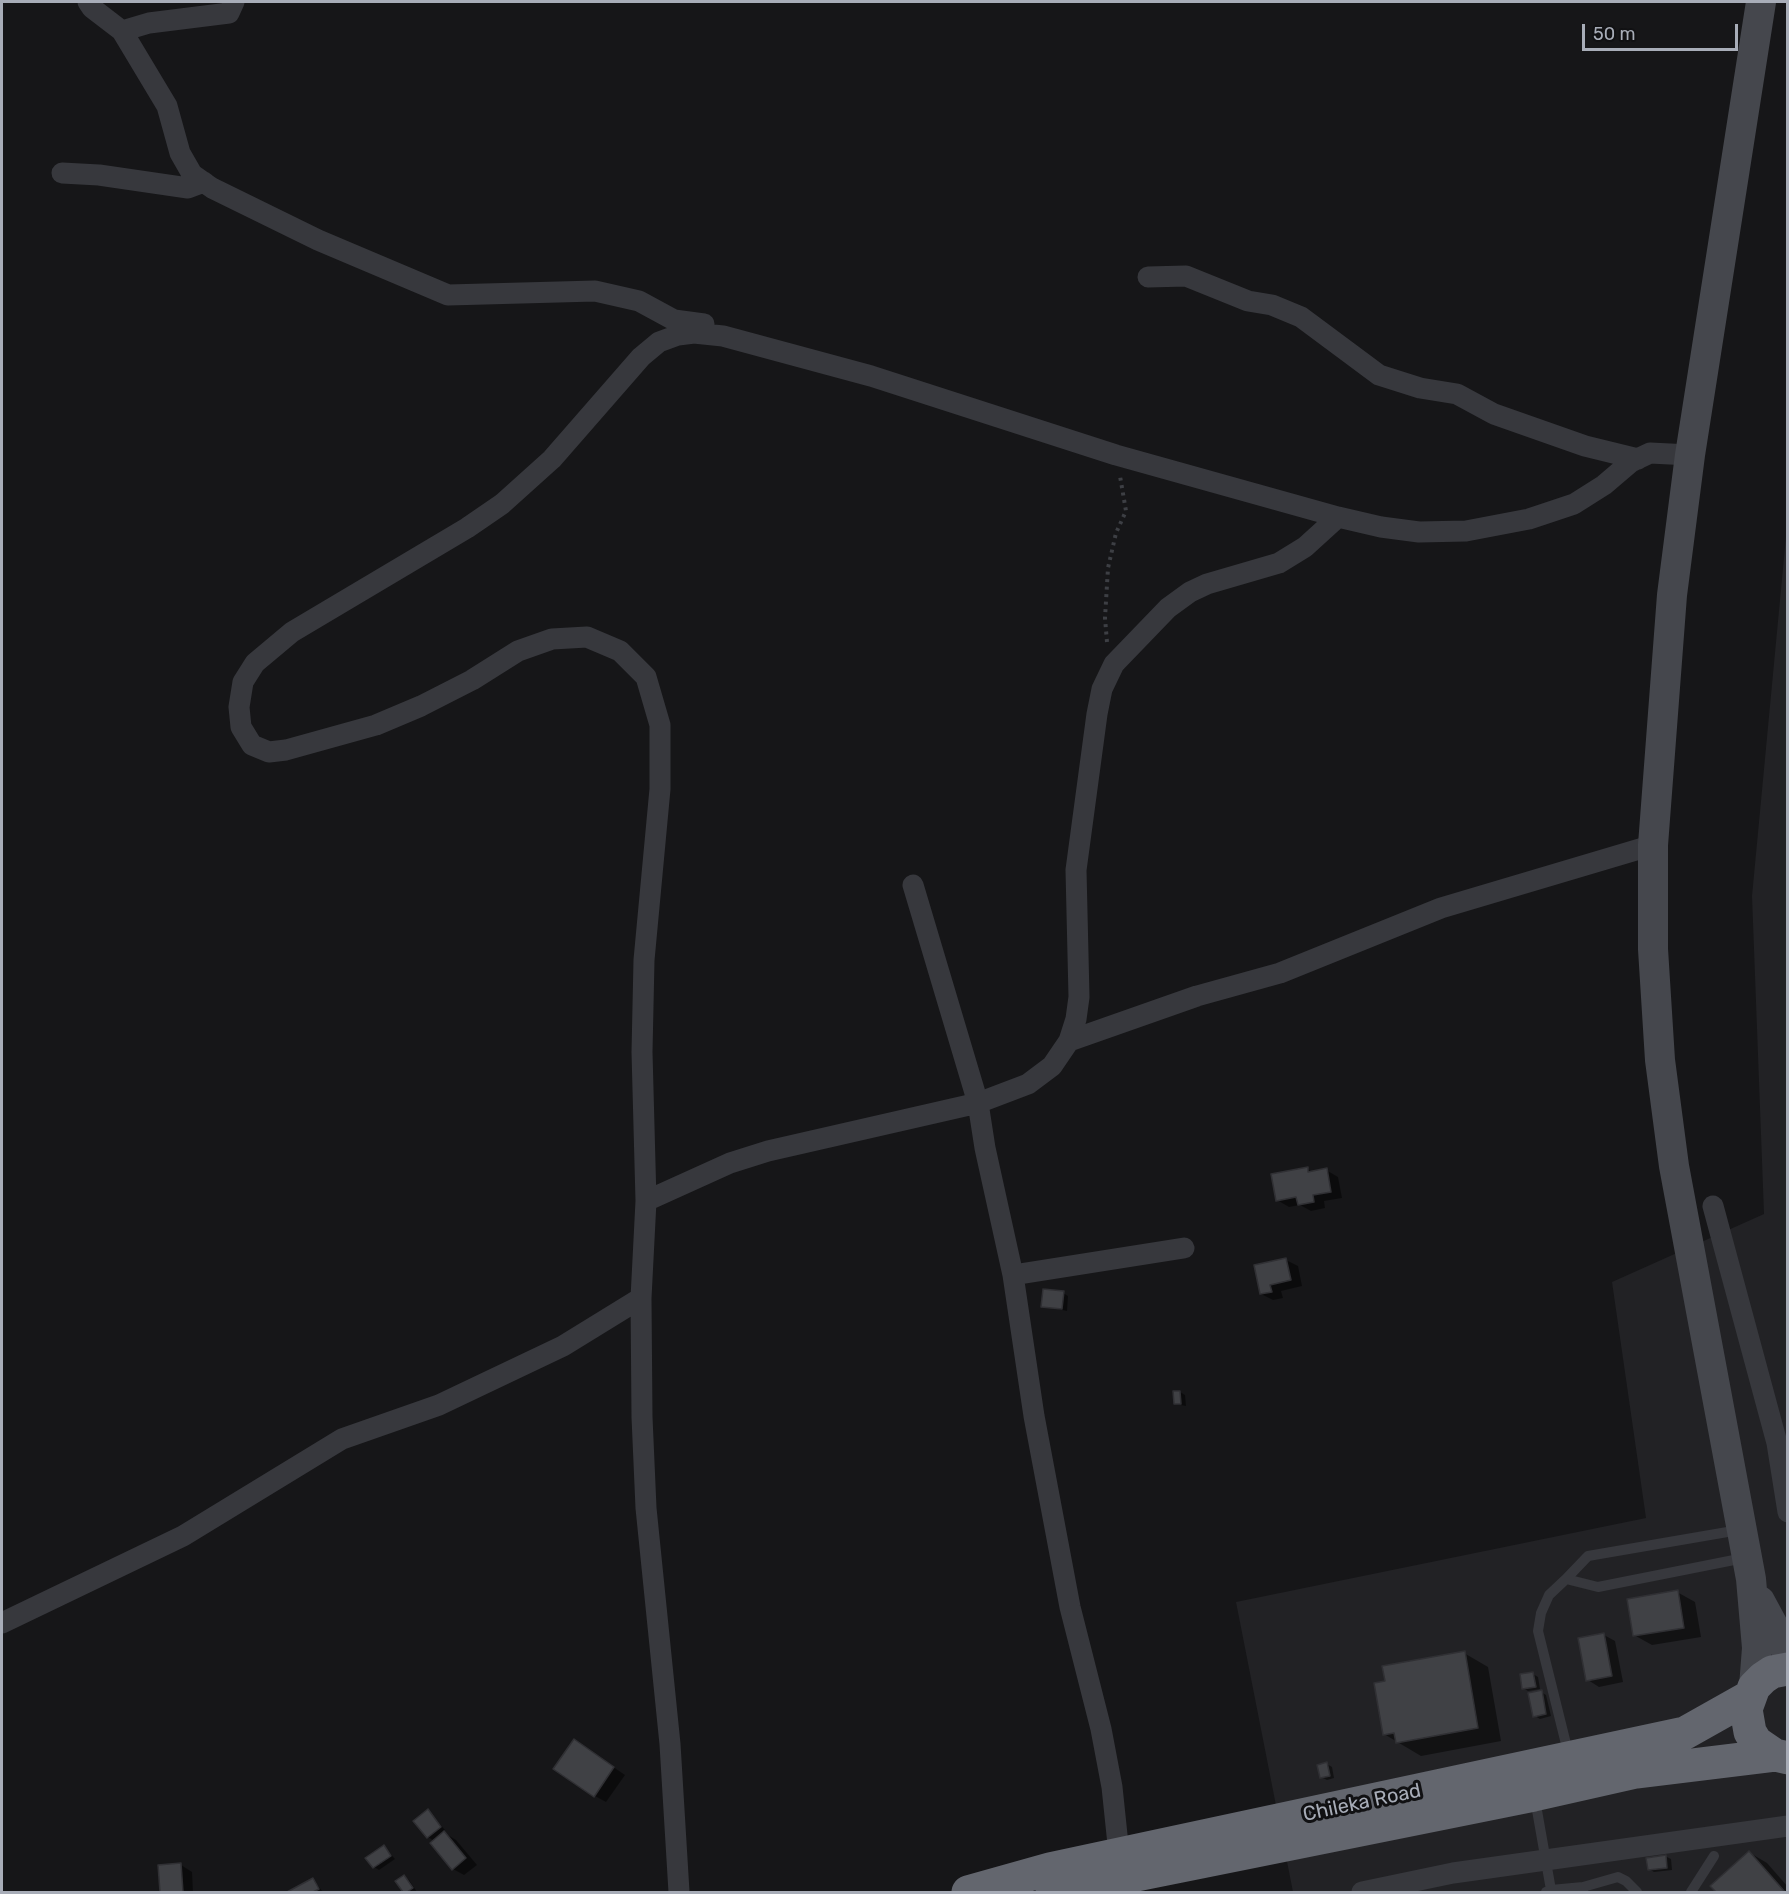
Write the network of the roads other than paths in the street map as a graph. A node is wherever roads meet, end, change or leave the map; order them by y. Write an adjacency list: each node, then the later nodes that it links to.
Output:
1 (88, 2): 4 (street)
2 (234, 2): 4 (street)
3 (1761, 2): 9 (main road)
4 (122, 31): 6 (street)
5 (62, 173): 6 (street)
6 (204, 182): 8 (street)
7 (1148, 277): 10 (street)
8 (723, 336): 11 (street); 16 (street)
9 (1690, 455): 10 (street); 12 (main road)
10 (1638, 459): 11 (street)
11 (1338, 517): 14 (street)
12 (1653, 845): 14 (street); 22 (main road)
13 (913, 885): 15 (street)
14 (1069, 1041): 15 (street)
15 (978, 1103): 16 (street); 19 (street)
16 (646, 1201): 20 (street)
17 (1713, 1206): 21 (street)
18 (1184, 1248): 19 (street)
19 (1013, 1275): 34 (street)
20 (641, 1298): 24 (street); 37 (street)
21 (1788, 1512)
22 (1746, 1555): 23 (lane); 23 (lane); 25 (main road); 27 (main road)
23 (1566, 1579): 29 (lane)
24 (2, 1623)
25 (1788, 1653)
26 (1788, 1668): 27 (highway, Chileka Road)
27 (1752, 1692): 28 (highway, Chileka Road); 29 (highway, Chileka Road)
28 (1781, 1757): 30 (highway, Chileka Road)
29 (1570, 1759): 34 (highway, Chileka Road)
30 (1534, 1796): 33 (lane); 34 (highway, Chileka Road)
31 (1788, 1826): 33 (street)
32 (1714, 1856): 42 (lane)
33 (1545, 1859): 36 (lane); 40 (street)
34 (1123, 1875): 38 (highway, Chileka Road); 39 (highway)
35 (1583, 1890): 36 (lane); 41 (lane)
36 (1548, 1891)
37 (679, 1893)
38 (968, 1893)
39 (1052, 1893)
40 (1362, 1893)
41 (1637, 1893)
42 (1691, 1893)

